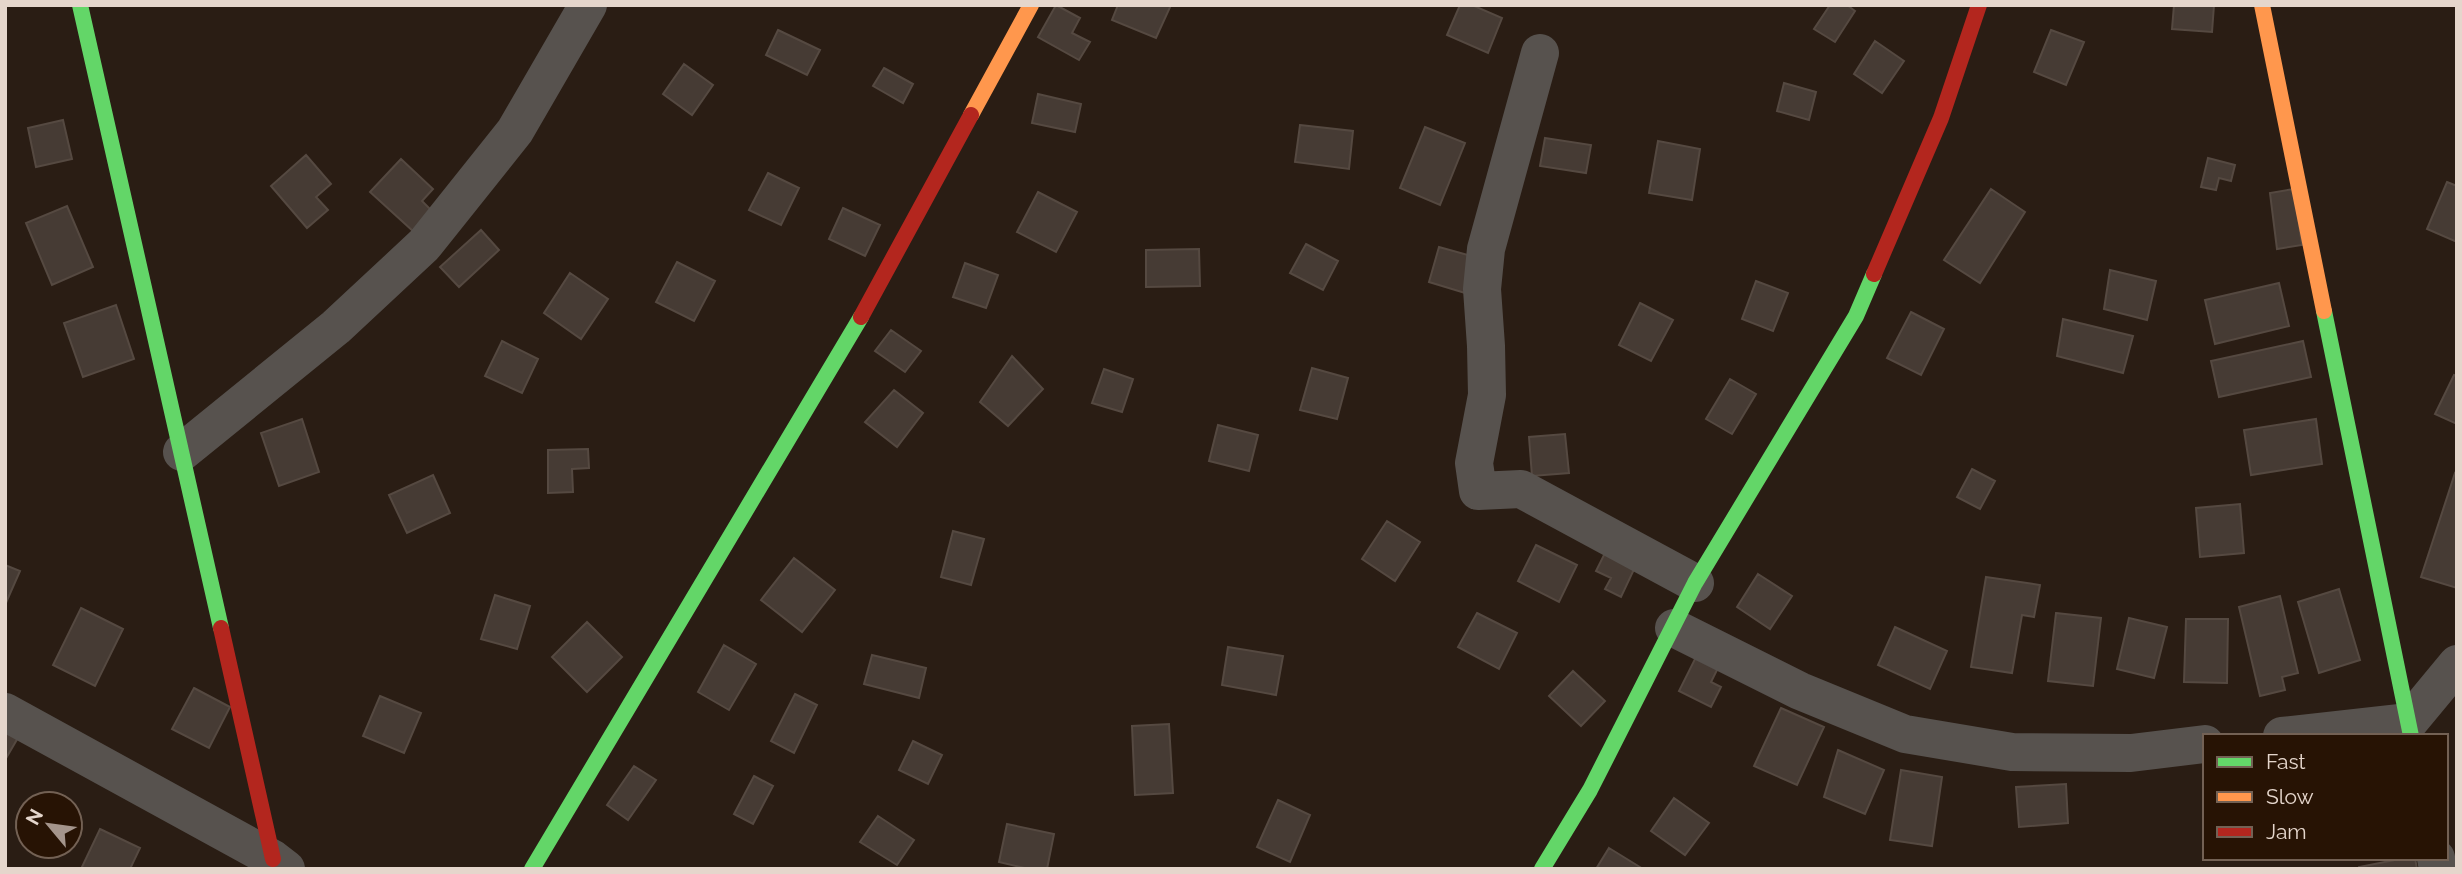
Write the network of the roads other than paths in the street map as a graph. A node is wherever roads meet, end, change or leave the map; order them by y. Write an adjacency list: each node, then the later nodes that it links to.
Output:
1 (80, 5): 7 (street)
2 (588, 5): 7 (street)
3 (1031, 5): 16 (street)
4 (1979, 5): 8 (street)
5 (2262, 5): 12 (street)
6 (1540, 53): 8 (street)
7 (183, 452): 15 (street)
8 (1695, 583): 9 (street)
9 (1674, 628): 14 (street); 17 (street)
10 (2457, 664): 12 (street)
11 (5, 712): 15 (street)
12 (2410, 729): 13 (street)
13 (2319, 734)
14 (2203, 744)
15 (279, 864)
16 (532, 869)
17 (1542, 869)

